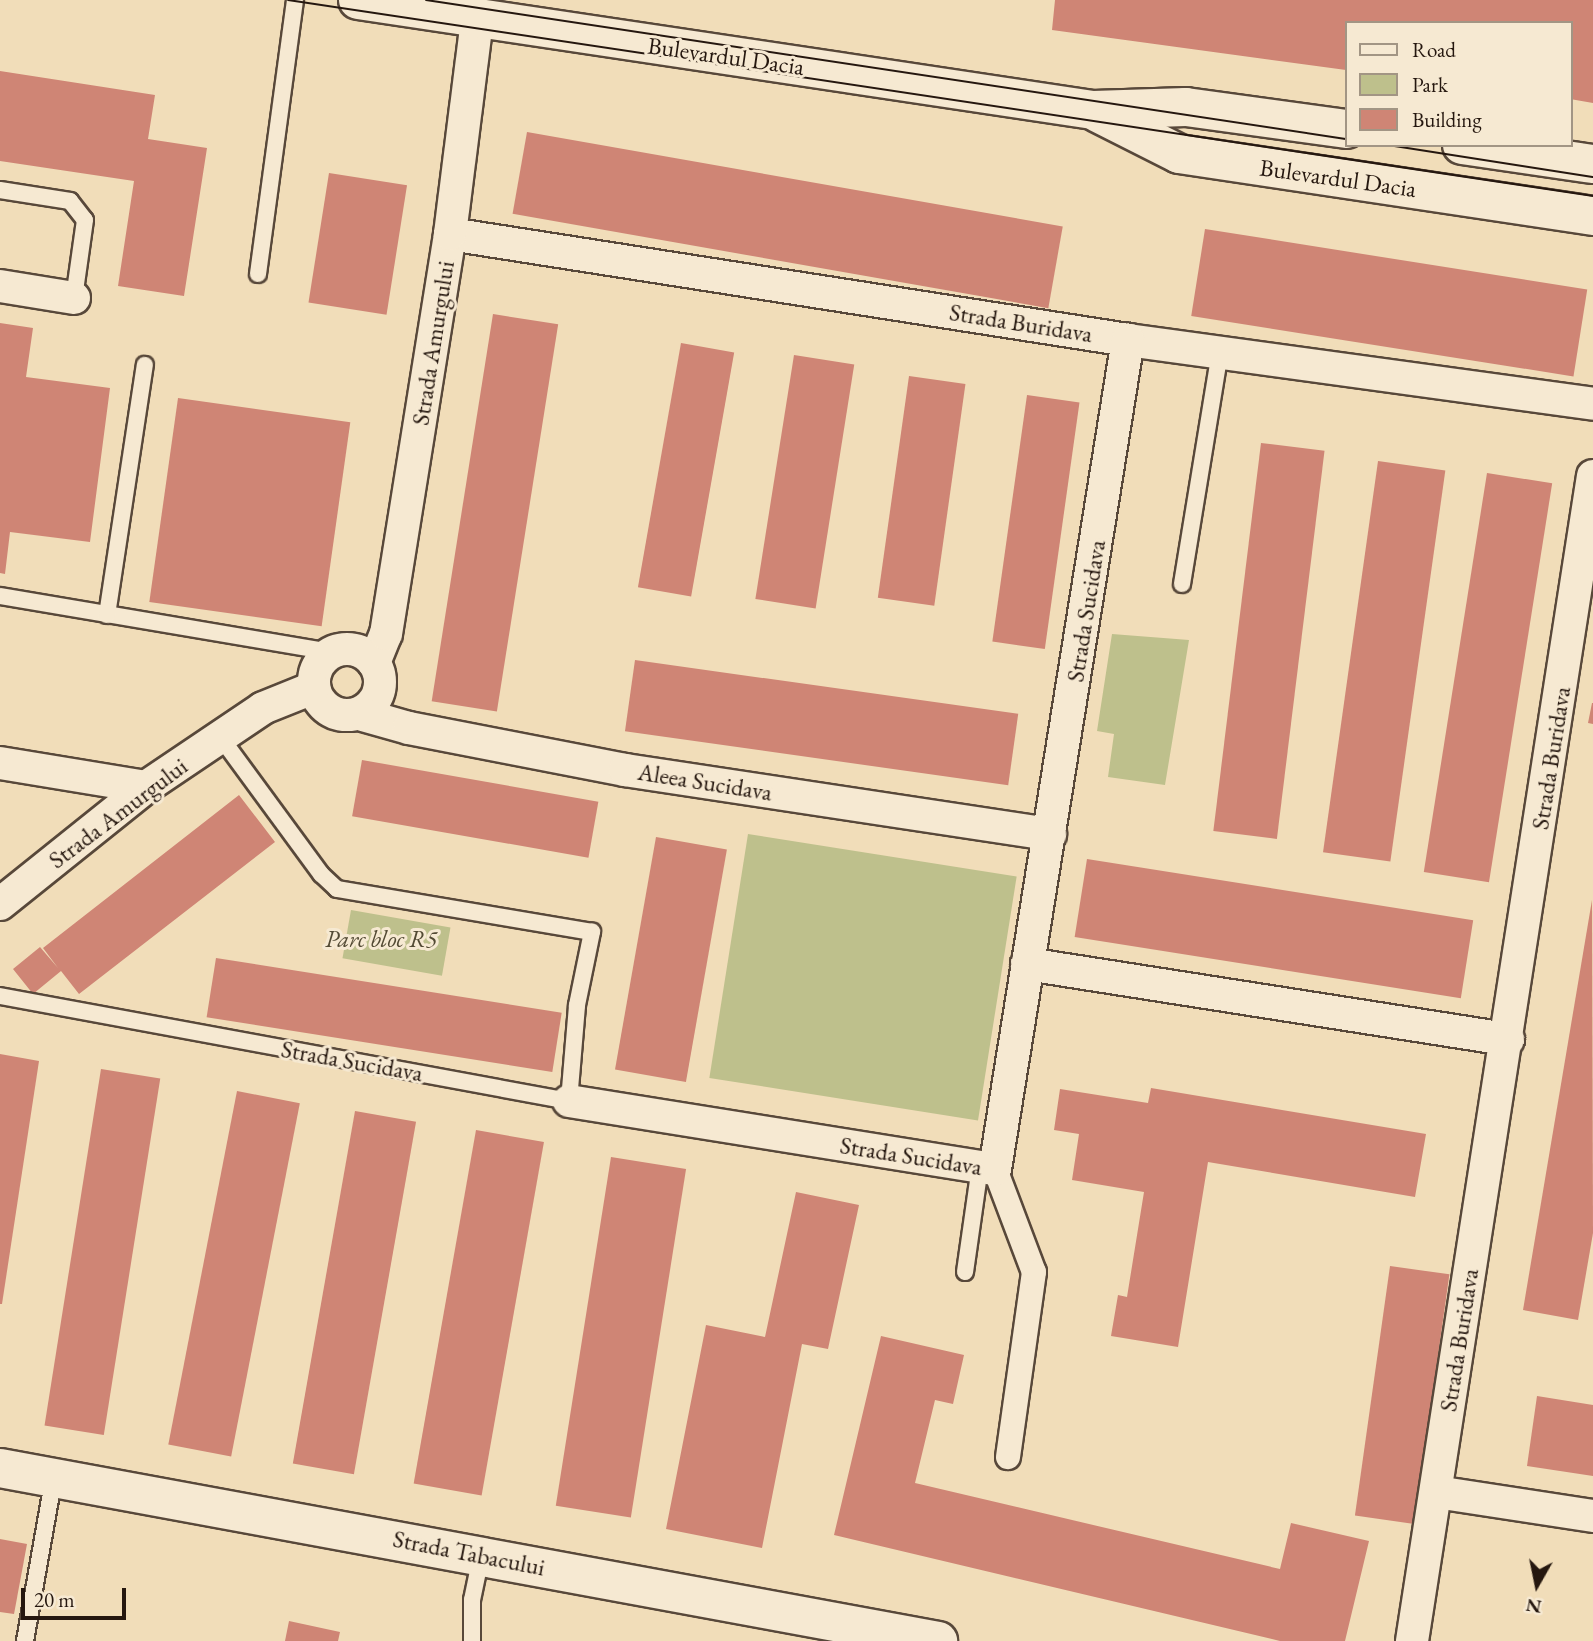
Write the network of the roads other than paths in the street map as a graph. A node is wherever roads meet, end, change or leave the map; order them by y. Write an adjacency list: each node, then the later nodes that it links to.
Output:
1 (295, 0): 11 (lane)
2 (360, 0): 3 (street, Bulevardul Dacia)
3 (477, 19): 4 (street, Bulevardul Dacia); 10 (street, Strada Amurgului)
4 (1093, 110): 5 (street, Bulevardul Dacia); 9 (street, Bulevardul Dacia)
5 (1344, 129)
6 (1476, 147): 7 (street)
7 (1593, 164)
8 (0, 190): 13 (lane)
9 (1593, 216)
10 (450, 234): 14 (street, Strada Buridava); 23 (street, Strada Amurgului)
11 (258, 275)
12 (0, 286): 13 (street)
13 (74, 298)
14 (1128, 340): 15 (street, Strada Buridava); 29 (street, Strada Sucidava)
15 (1220, 352): 17 (street, Strada Buridava); 19 (lane)
16 (145, 365): 21 (lane)
17 (1593, 404)
18 (1592, 486): 33 (street, Strada Buridava)
19 (1182, 584)
20 (0, 596): 21 (lane)
21 (107, 615): 22 (lane)
22 (331, 652): 23 (street); 24 (street)
23 (374, 663): 25 (street, Strada Amurgului)
24 (313, 688): 25 (street); 26 (street, Strada Amurgului)
25 (363, 715): 29 (street, Aleea Sucidava)
26 (221, 738): 28 (street, Strada Amurgului); 34 (lane)
27 (0, 763): 28 (street)
28 (146, 786): 30 (street, Strada Amurgului)
29 (1050, 834): 31 (street, Strada Sucidava)
30 (0, 904)
31 (1027, 964): 33 (street); 35 (street, Strada Sucidava)
32 (0, 996): 34 (lane, Strada Sucidava)
33 (1508, 1039): 40 (street, Strada Buridava)
34 (569, 1101): 35 (street, Strada Sucidava)
35 (987, 1168): 36 (lane); 37 (street)
36 (965, 1272)
37 (1008, 1457)
38 (0, 1468): 39 (street, Strada Tabacului)
39 (54, 1477): 42 (street, Strada Tabacului); 43 (lane)
40 (1436, 1492): 41 (street); 46 (street, Strada Buridava)
41 (1593, 1516)
42 (481, 1555): 44 (lane); 45 (street, Strada Tabacului)
43 (24, 1641)
44 (472, 1641)
45 (938, 1641)
46 (1412, 1641)

